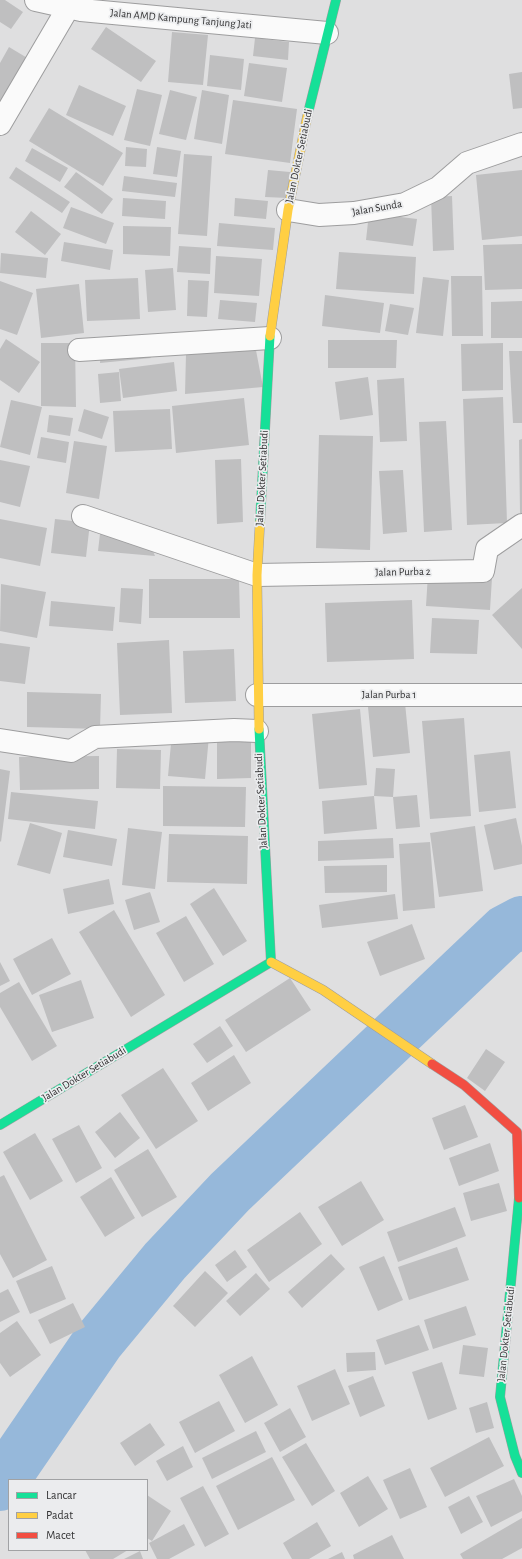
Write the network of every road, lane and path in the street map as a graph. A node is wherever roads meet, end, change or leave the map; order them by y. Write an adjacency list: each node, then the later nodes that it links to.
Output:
1 (36, 0): 3 (street, Jalan AMD Kampung Tanjung Jati)
2 (336, 0): 4 (street, Jalan Dokter Setiabudi)
3 (68, 4): 4 (street, Jalan AMD Kampung Tanjung Jati); 5 (street)
4 (327, 33): 7 (street, Jalan Dokter Setiabudi)
5 (0, 124)
6 (522, 144): 7 (street, Jalan Sunda)
7 (288, 210): 8 (street, Jalan Dokter Setiabudi)
8 (270, 338): 9 (street); 12 (street, Jalan Dokter Setiabudi)
9 (79, 350)
10 (83, 516): 12 (street)
11 (522, 525): 12 (street, Jalan Purba 2)
12 (257, 575): 13 (street, Jalan Dokter Setiabudi)
13 (257, 695): 14 (street, Jalan Purba 1); 15 (street, Jalan Dokter Setiabudi)
14 (522, 695)
15 (257, 732): 16 (street); 17 (street, Jalan Dokter Setiabudi)
16 (0, 740)
17 (271, 962): 18 (street, Jalan Dokter Setiabudi); 19 (street, Jalan Dokter Setiabudi)
18 (0, 1125)
19 (519, 1129): 20 (street, Jalan Dokter Setiabudi)
20 (522, 1473)

